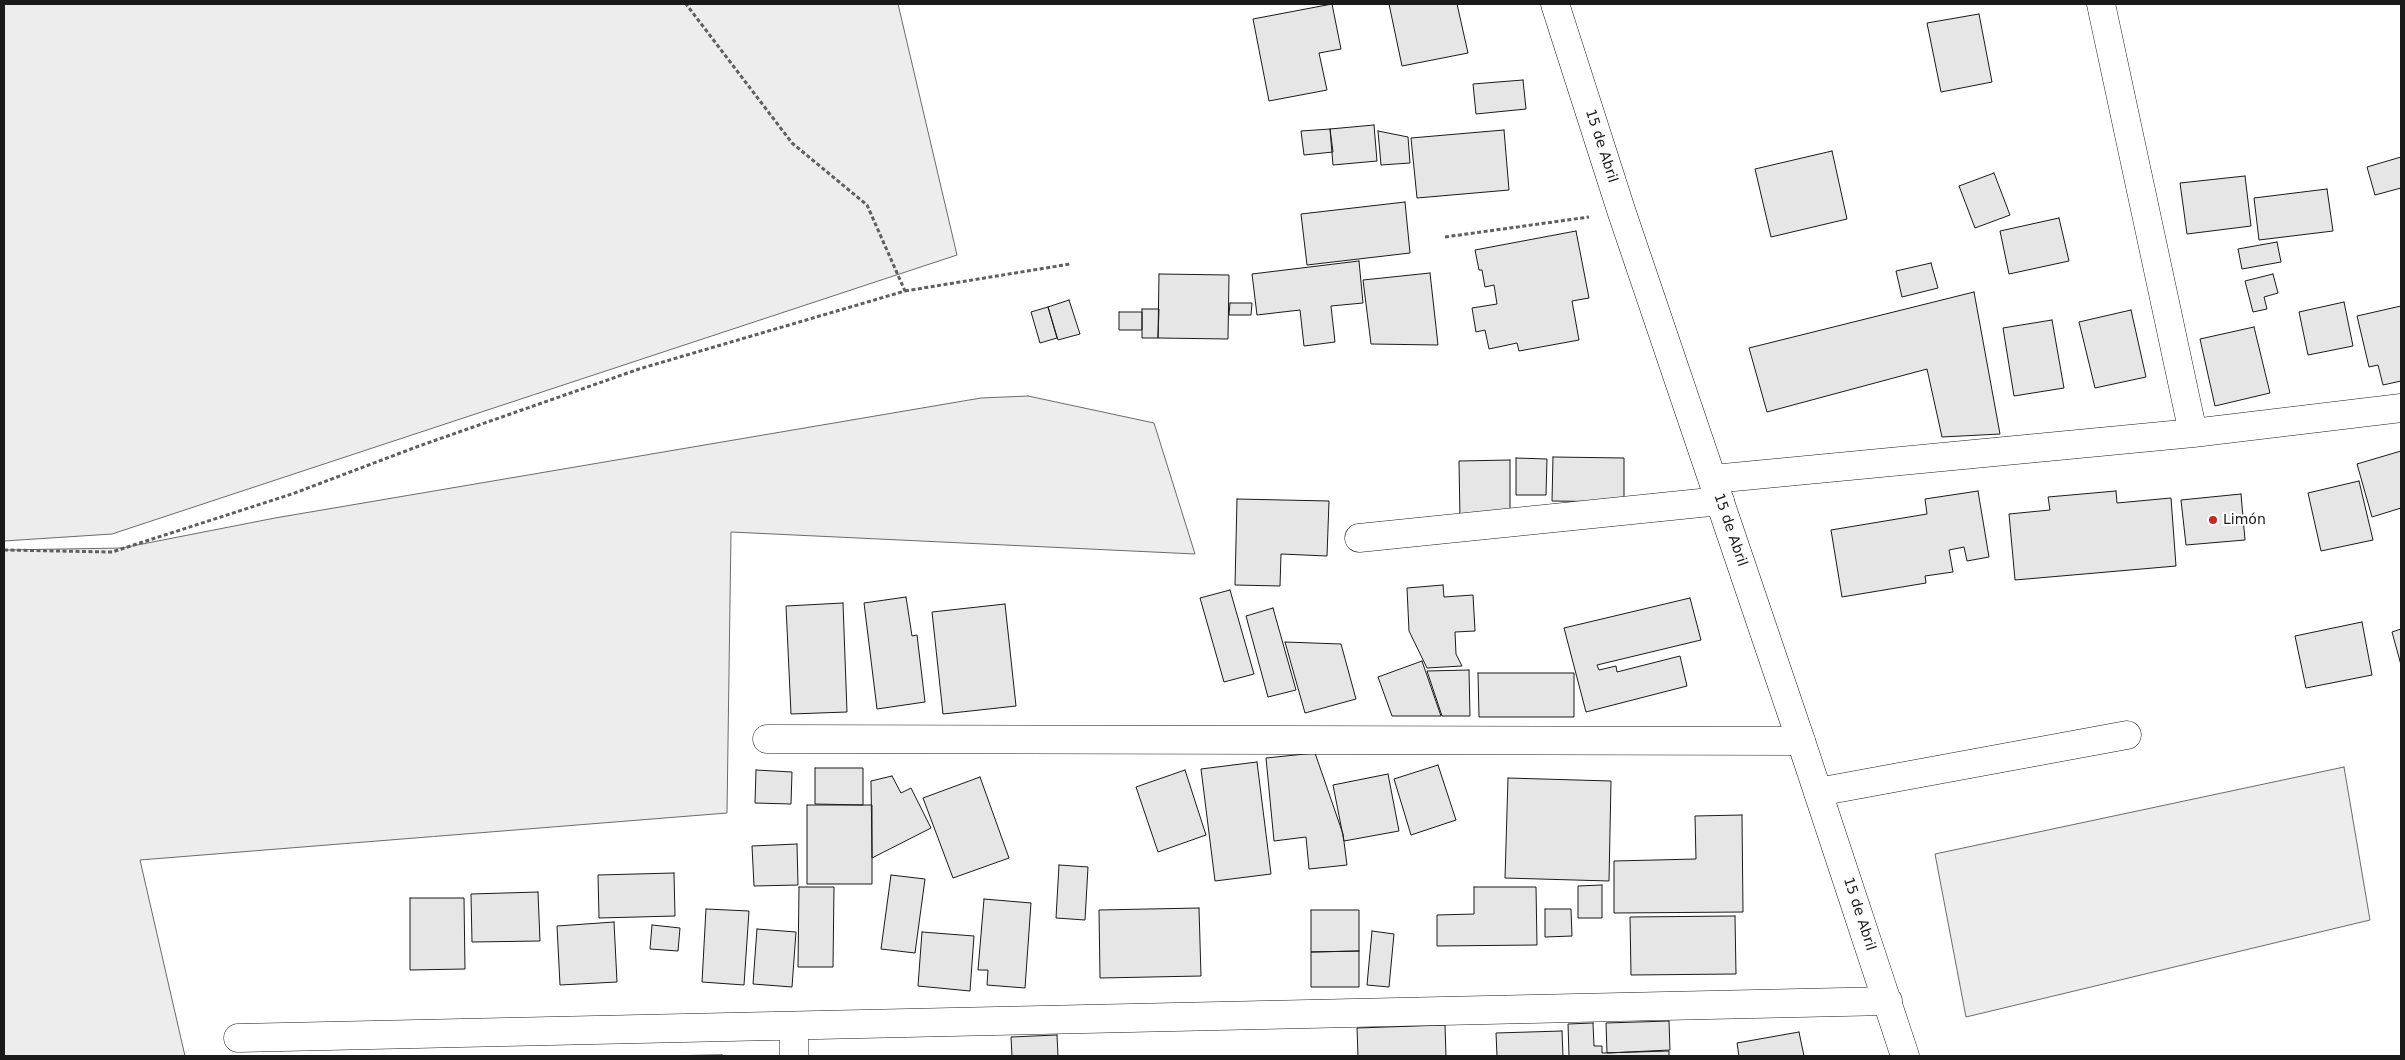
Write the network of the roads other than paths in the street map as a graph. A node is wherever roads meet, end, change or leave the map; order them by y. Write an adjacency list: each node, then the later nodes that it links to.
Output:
1 (1555, 4): 5 (street, 15 de Abril)
2 (2101, 4): 4 (street)
3 (2401, 408): 4 (street)
4 (2193, 433): 5 (street)
5 (1716, 490): 6 (street); 9 (street, 15 de Abril)
6 (1359, 538)
7 (2127, 735): 10 (street)
8 (767, 739): 9 (street)
9 (1801, 741): 10 (street, 15 de Abril)
10 (1818, 792): 11 (street, 15 de Abril)
11 (1888, 1001): 12 (street); 15 (street, 15 de Abril)
12 (794, 1026): 13 (street); 14 (street)
13 (238, 1038)
14 (794, 1056)
15 (1905, 1056)

